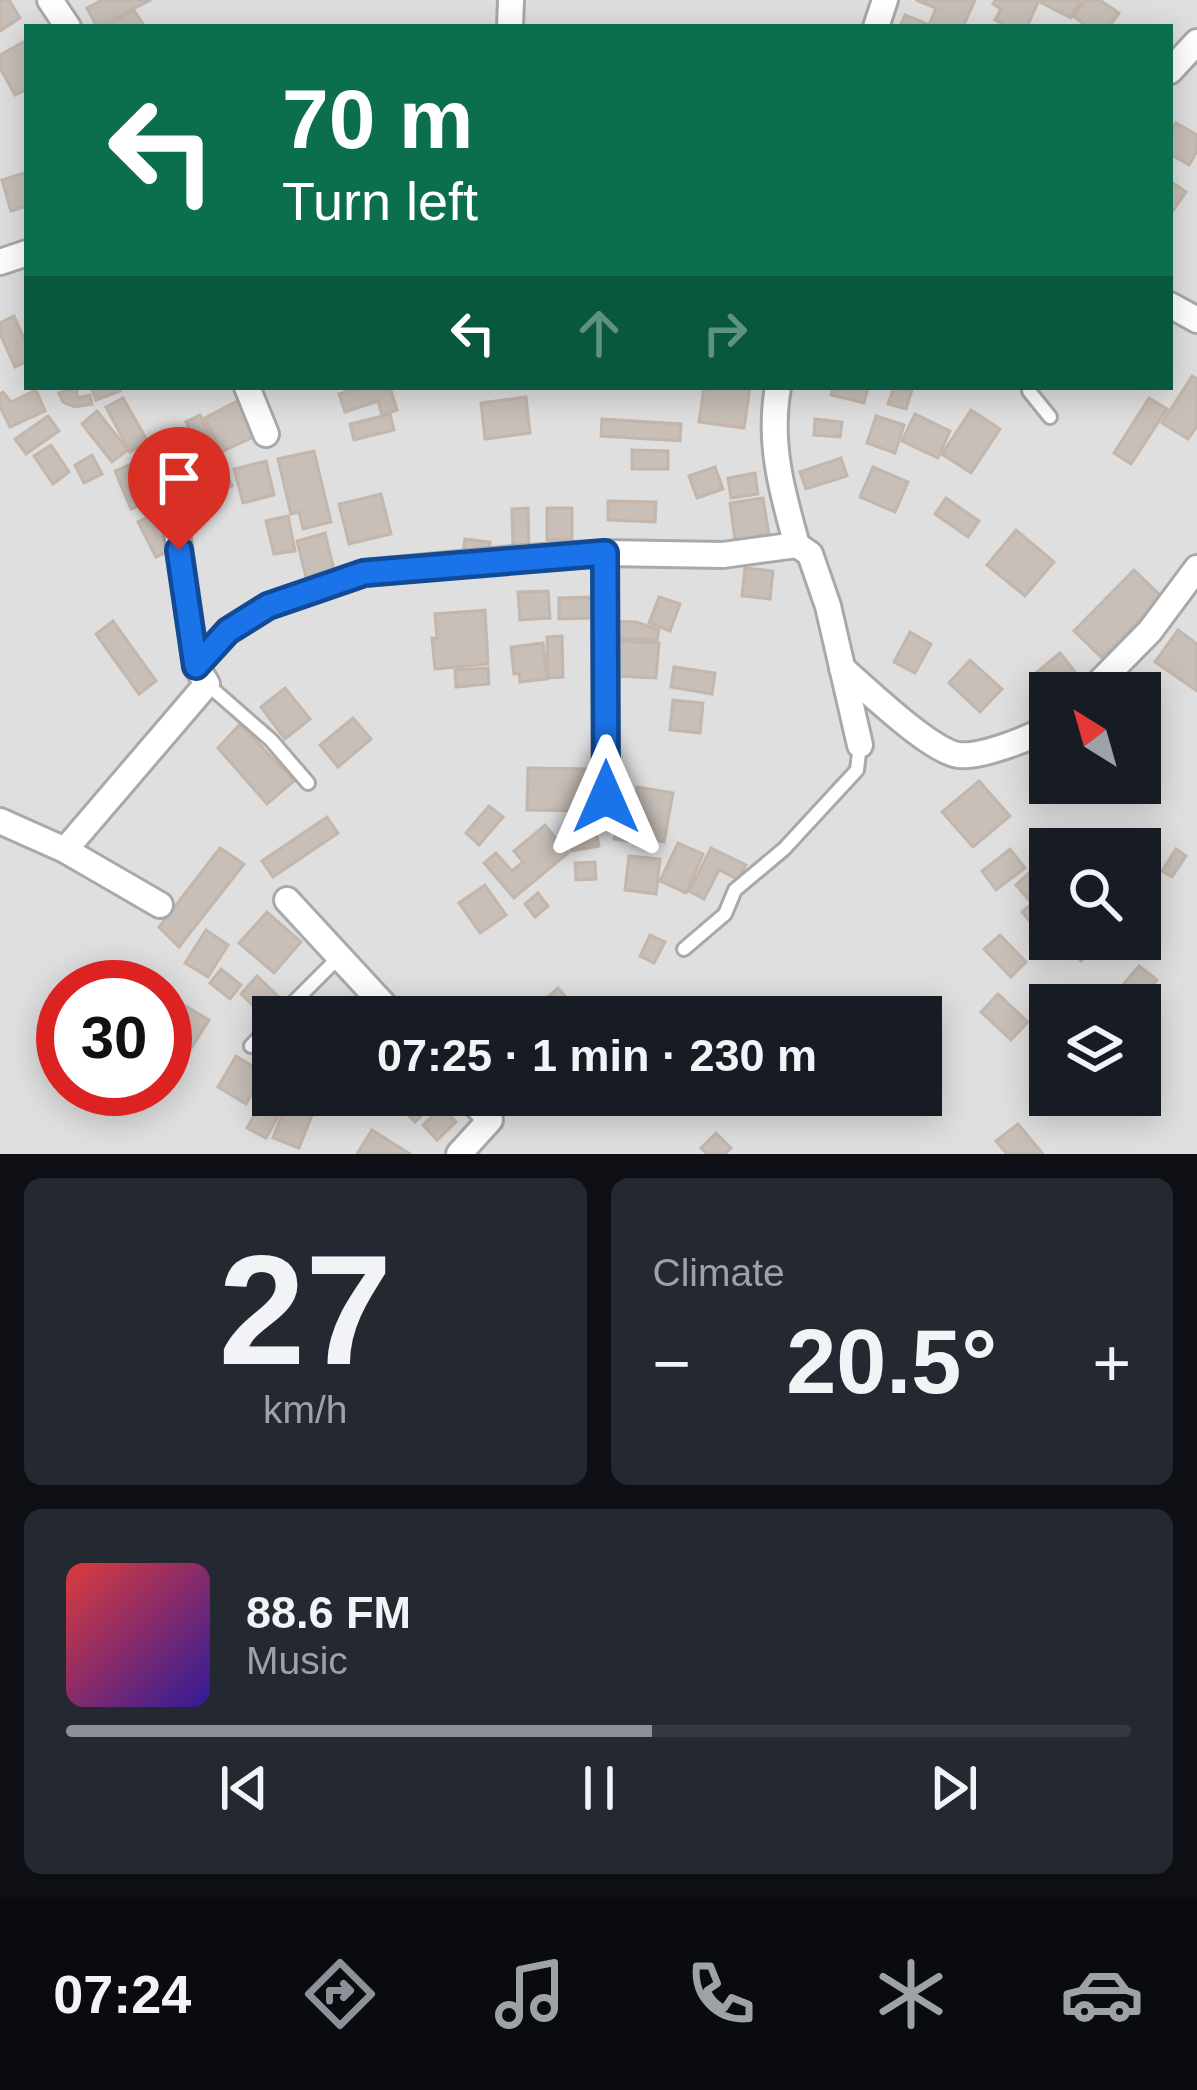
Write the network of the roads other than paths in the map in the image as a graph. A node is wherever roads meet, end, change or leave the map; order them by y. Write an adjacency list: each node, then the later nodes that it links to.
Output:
1 (1196, 44): 2 (street)
2 (1173, 68)
3 (248, 390): 7 (street)
4 (777, 390): 9 (street)
5 (1029, 390): 6 (lane)
6 (1050, 417)
7 (266, 434)
8 (174, 511): 14 (street)
9 (797, 545): 10 (street); 12 (street)
10 (605, 553): 14 (street); 18 (street)
11 (1197, 568): 13 (street)
12 (842, 668): 15 (street); 16 (street)
13 (1109, 672)
14 (201, 675): 17 (lane); 20 (street)
15 (1029, 736)
16 (860, 746): 23 (lane)
17 (308, 783)
18 (606, 797)
19 (0, 821): 20 (street)
20 (65, 850): 22 (street)
21 (287, 900): 24 (street)
22 (160, 905)
23 (685, 949)
24 (340, 957): 25 (lane); 26 (street)
25 (300, 996)
26 (376, 996)
27 (486, 1116): 28 (street)
28 (459, 1154)

